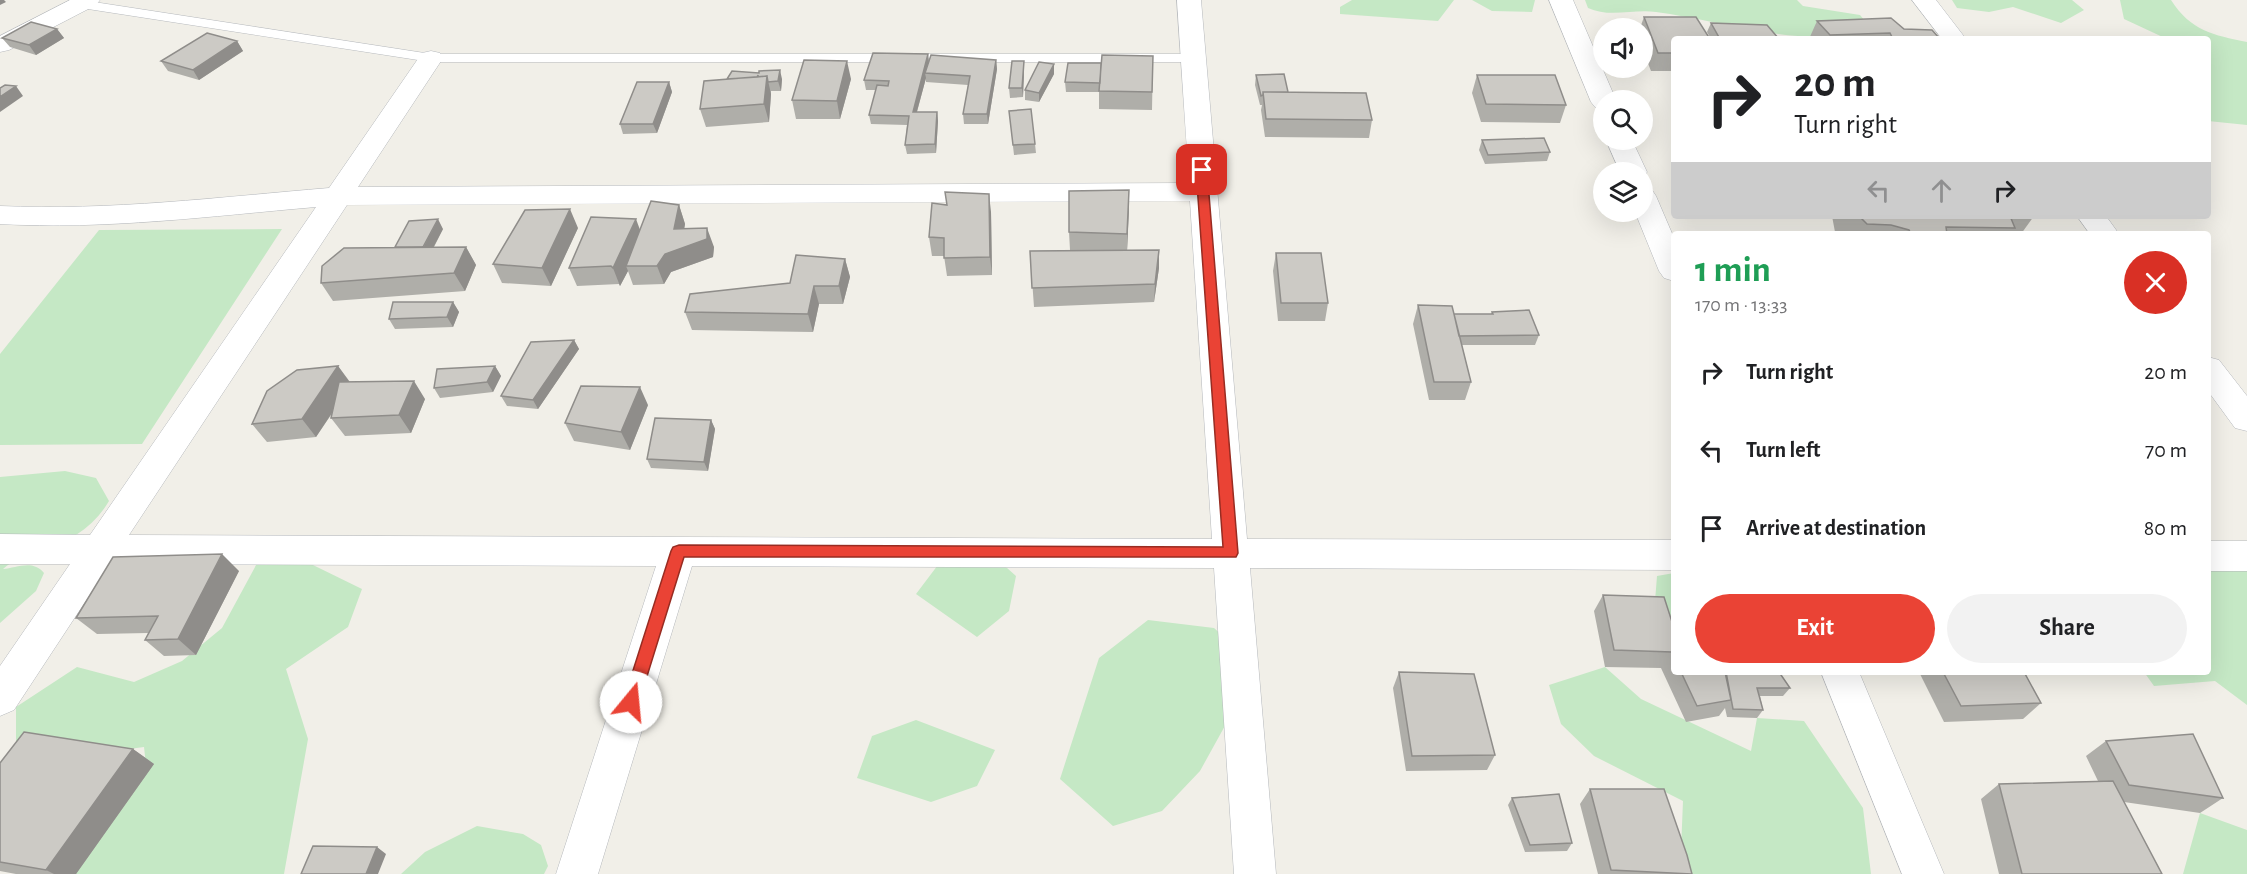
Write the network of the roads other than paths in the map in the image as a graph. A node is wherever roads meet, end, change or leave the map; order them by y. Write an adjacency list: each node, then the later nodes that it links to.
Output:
1 (1189, 0): 8 (street)
2 (1561, 0): 9 (street)
3 (1924, 0): 5 (street)
4 (84, 2): 6 (street); 7 (lane)
5 (1952, 36)
6 (0, 45)
7 (431, 58): 8 (lane); 11 (street)
8 (1194, 58): 10 (street)
9 (1599, 90)
10 (1203, 192): 11 (street); 20 (street)
11 (338, 196): 12 (street); 18 (street)
12 (0, 215)
13 (1653, 222): 14 (street)
14 (1671, 264)
15 (2211, 372): 16 (street)
16 (2247, 419)
17 (0, 549): 18 (street)
18 (102, 550): 19 (street); 25 (street)
19 (679, 551): 20 (street); 26 (street)
20 (1231, 553): 21 (street); 27 (street)
21 (1671, 555)
22 (2211, 556): 23 (street)
23 (2247, 556)
24 (1841, 675): 28 (street)
25 (0, 698)
26 (577, 874)
27 (1255, 874)
28 (1923, 874)

